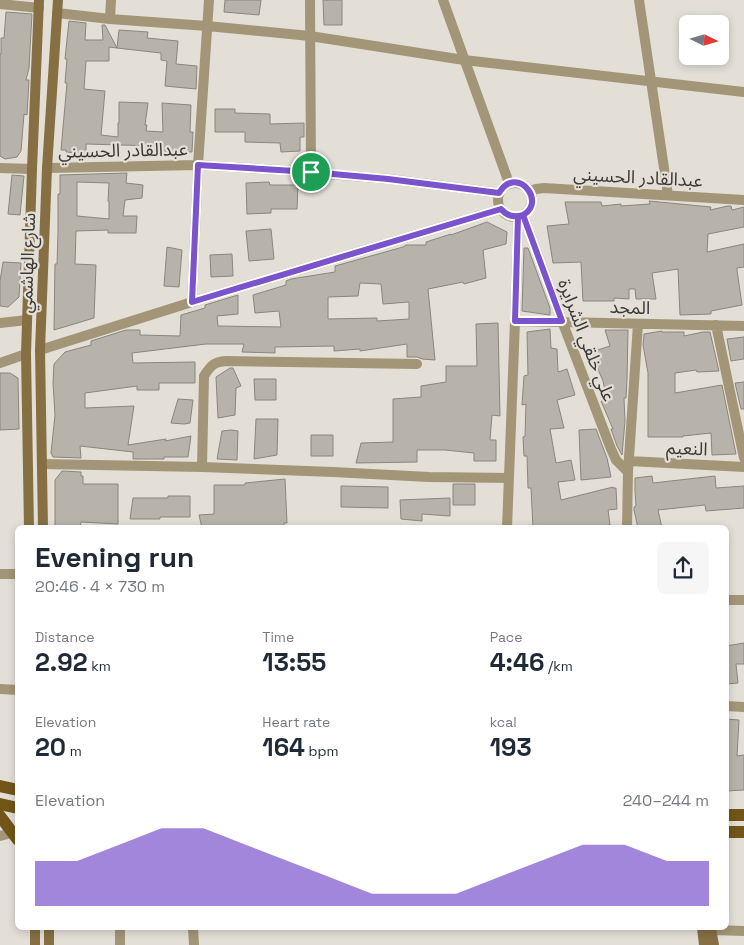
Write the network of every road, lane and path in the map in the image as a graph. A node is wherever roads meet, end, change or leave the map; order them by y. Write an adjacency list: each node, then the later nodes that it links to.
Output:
1 (58, 0): 9 (main road, شارع الهاشمي)
2 (112, 0): 10 (street)
3 (209, 0): 11 (street)
4 (310, 0): 12 (street)
5 (443, 0): 13 (street)
6 (639, 0): 14 (street)
7 (0, 4): 8 (street)
8 (39, 4): 19 (main road, شارع الهاشمي)
9 (57, 13): 10 (street); 18 (main road, شارع الهاشمي)
10 (110, 19): 11 (street)
11 (207, 26): 12 (street); 16 (street)
12 (310, 36): 13 (street); 20 (street)
13 (464, 60): 14 (street); 21 (street)
14 (652, 82): 15 (street); 24 (street)
15 (744, 92)
16 (198, 165): 18 (street, عبدالقادر الحسيني); 20 (street, عبدالقادر الحسيني); 28 (street)
17 (0, 168): 19 (street)
18 (47, 168): 36 (main road, شارع الهاشمي)
19 (32, 169): 29 (main road, شارع الهاشمي)
20 (311, 172): 23 (street, عبدالقادر الحسيني)
21 (509, 183): 22 (street); 23 (street)
22 (530, 191): 24 (street, عبدالقادر الحسيني); 27 (street)
23 (499, 193): 26 (street)
24 (668, 195): 25 (street, عبدالقادر الحسيني)
25 (744, 200)
26 (501, 209): 27 (street); 28 (street)
27 (520, 216): 30 (street); 31 (street, علي خلقي الشرايرة)
28 (192, 302): 36 (street)
29 (27, 320): 32 (street); 37 (main road, شارع الهاشمي)
30 (515, 321): 31 (street, المجد); 46 (street)
31 (562, 321): 33 (street, المجد); 45 (street, علي خلقي الشرايرة)
32 (0, 322)
33 (638, 324): 34 (street, المجد); 41 (street)
34 (716, 325): 35 (street, المجد); 40 (street)
35 (744, 326)
36 (40, 350): 37 (main road); 42 (main road, شارع الهاشمي)
37 (26, 354): 38 (street); 47 (main road, شارع الهاشمي)
38 (0, 363)
39 (417, 364): 43 (street)
40 (744, 458)
41 (629, 461): 44 (street, النعيم); 45 (street)
42 (42, 464): 43 (street); 48 (main road, شارع الهاشمي)
43 (202, 467): 46 (street)
44 (744, 467)
45 (628, 472): 50 (street)
46 (509, 478): 49 (street)
47 (29, 525)
48 (43, 525)
49 (507, 525)
50 (627, 525)
51 (0, 574): 52 (street)
52 (15, 574)
53 (729, 600): 54 (street)
54 (744, 600)
55 (0, 690): 56 (street)
56 (15, 690)
57 (729, 706): 58 (street)
58 (744, 707)
59 (15, 782): 60 (main road)
60 (0, 785): 61 (main road)
61 (15, 789)
62 (0, 804): 63 (main road)
63 (15, 807)
64 (729, 815): 65 (main road)
65 (744, 815)
66 (0, 816): 69 (main road)
67 (729, 832): 68 (main road)
68 (744, 832)
69 (10, 836)
70 (35, 930): 78 (main road)
71 (49, 930): 79 (main road)
72 (120, 930): 80 (street)
73 (193, 930): 81 (street)
74 (708, 930): 82 (main road)
75 (709, 930): 83 (main road)
76 (729, 930): 77 (street)
77 (744, 931)
78 (35, 945)
79 (50, 945)
80 (120, 945)
81 (194, 945)
82 (704, 945)
83 (714, 945)

